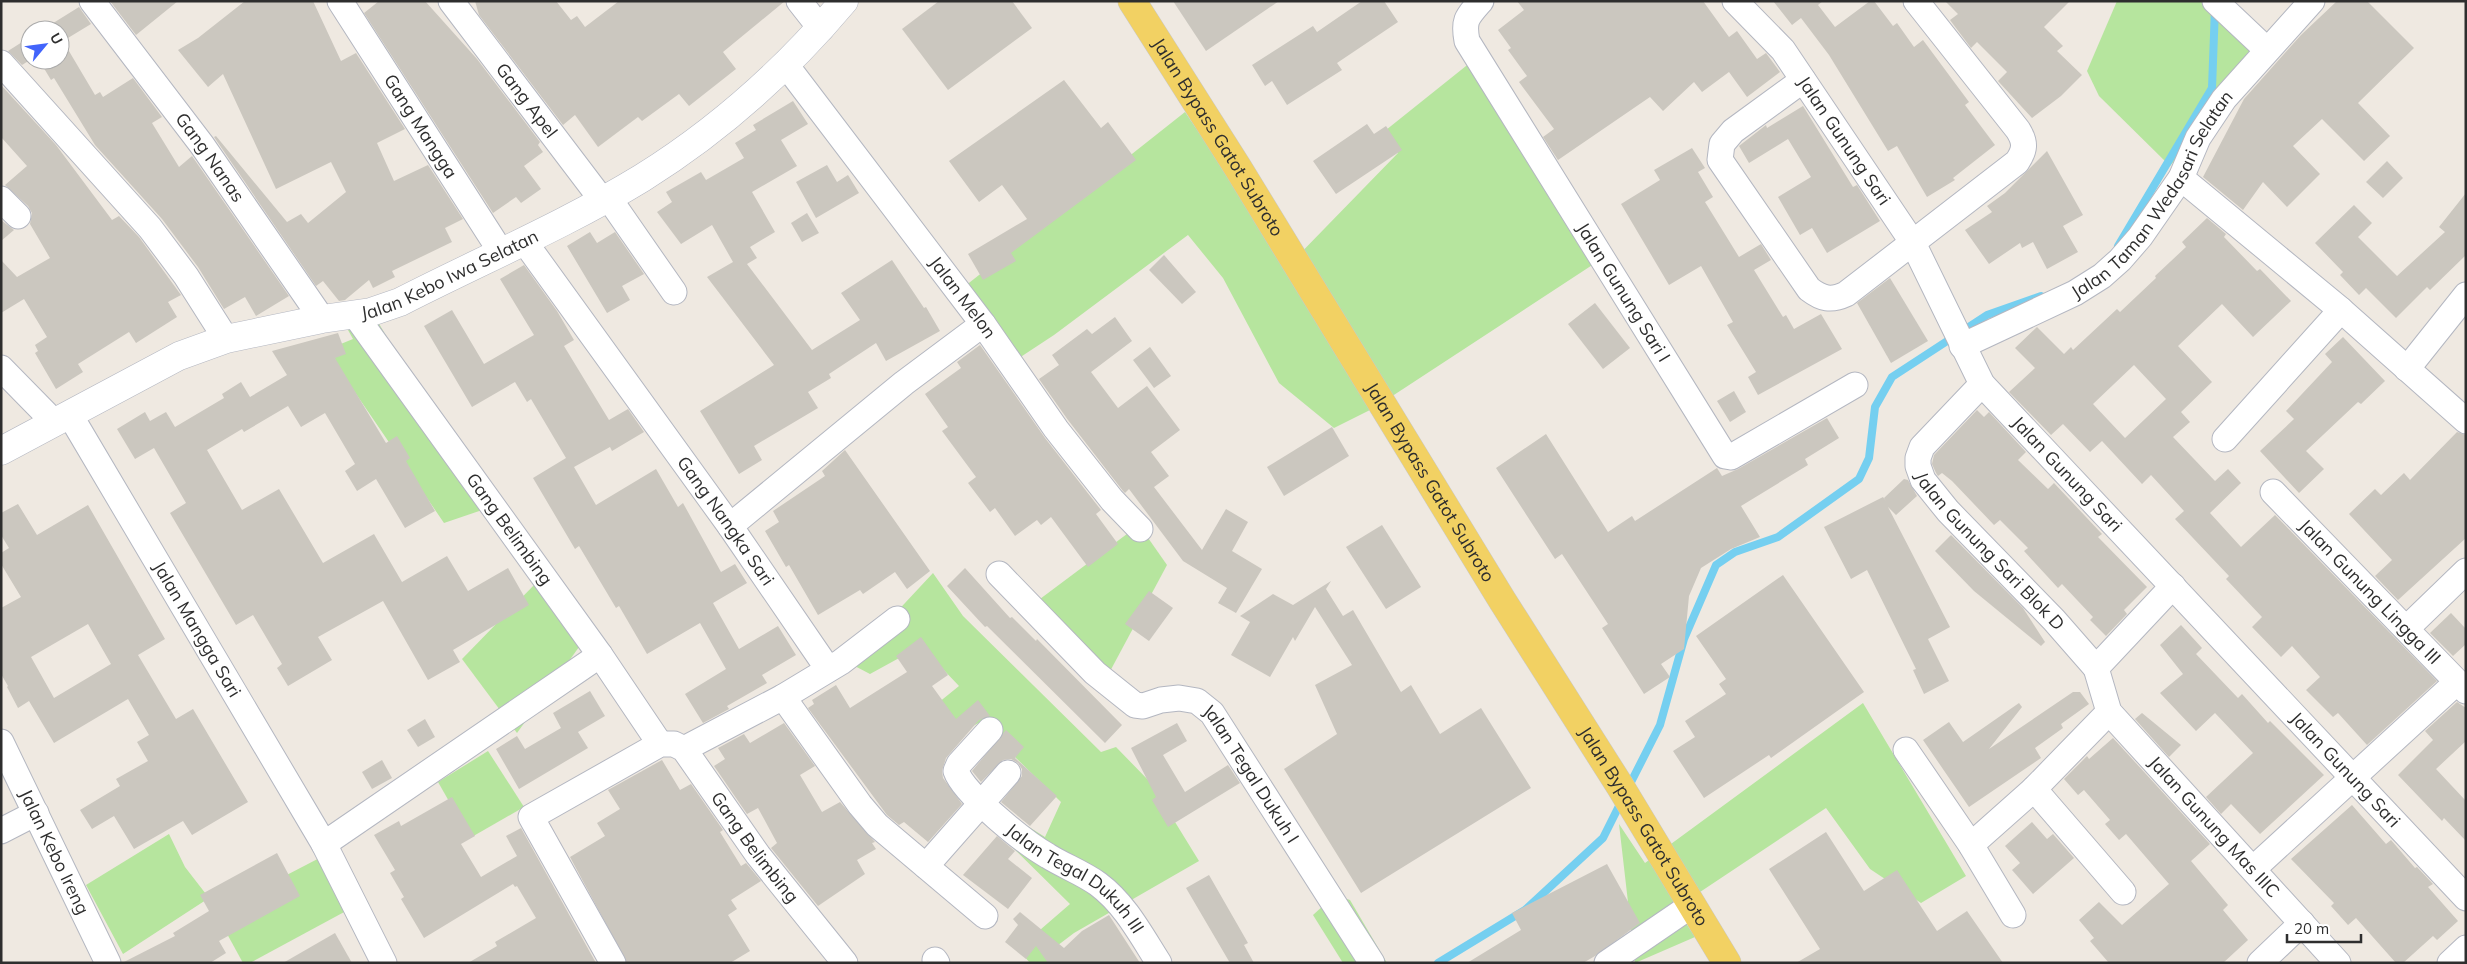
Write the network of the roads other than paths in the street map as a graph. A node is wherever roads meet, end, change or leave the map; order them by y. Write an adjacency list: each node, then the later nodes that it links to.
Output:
1 (92, 1): 25 (street, Gang Nanas)
2 (340, 1): 20 (street, Gang Mangga)
3 (451, 1): 18 (street, Gang Apel)
4 (799, 1): 12 (street)
5 (844, 1): 12 (street, Jalan Kebo Iwa Selatan)
6 (1132, 1): 68 (main road, Jalan Bypass Gatot Subroto)
7 (1481, 1): 32 (street, Jalan Gunung Sari I)
8 (1734, 1): 16 (street, Jalan Gunung Sari)
9 (1916, 1): 19 (street)
10 (2215, 1): 13 (street)
11 (2312, 1): 13 (street, Jalan Taman Wedasari Selatan)
12 (821, 29): 15 (street, Jalan Kebo Iwa Selatan)
13 (2267, 50): 17 (street, Jalan Taman Wedasari Selatan)
14 (1, 63): 27 (street)
15 (786, 65): 18 (street, Jalan Kebo Iwa Selatan); 26 (street, Jalan Melon)
16 (1803, 80): 19 (street, Jalan Gunung Sari); 19 (street)
17 (2182, 178): 23 (street); 28 (street, Jalan Taman Wedasari Selatan)
18 (605, 198): 20 (street, Jalan Kebo Iwa Selatan); 21 (street, Gang Apel)
19 (1913, 243): 28 (street, Jalan Gunung Sari)
20 (512, 247): 24 (street, Jalan Kebo Iwa Selatan); 38 (street, Gang Nangka Sari)
21 (674, 292)
22 (2466, 295): 30 (street)
23 (2341, 310): 30 (street); 35 (street)
24 (355, 315): 25 (street, Jalan Kebo Iwa Selatan); 45 (street, Gang Belimbing)
25 (322, 319): 27 (street, Jalan Kebo Iwa Selatan)
26 (983, 324): 38 (street); 39 (street, Jalan Melon)
27 (226, 339): 33 (street, Jalan Kebo Iwa Selatan)
28 (1962, 346): 31 (street, Jalan Gunung Sari)
29 (1, 368): 33 (street, Jalan Mangga Sari)
30 (2407, 369): 34 (street)
31 (1982, 384): 42 (street, Jalan Gunung Sari); 46 (street, Jalan Gunung Sari Blok D)
32 (1855, 385)
33 (62, 418): 36 (street, Jalan Kebo Iwa Selatan); 62 (street, Jalan Mangga Sari)
34 (2466, 421)
35 (2225, 439)
36 (1, 451)
37 (2273, 492): 44 (street, Jalan Gunung Lingga III)
38 (730, 526): 47 (street, Gang Nangka Sari)
39 (1140, 529)
40 (2466, 571): 44 (street)
41 (999, 574): 78 (street, Jalan Tegal Dukuh I)
42 (2173, 586): 46 (street); 57 (street, Jalan Gunung Sari)
43 (897, 619): 47 (street)
44 (2407, 628): 48 (street, Jalan Gunung Lingga III)
45 (600, 656): 53 (street, Gang Belimbing); 62 (street)
46 (2096, 668): 50 (street, Jalan Gunung Sari Blok D)
47 (828, 669): 49 (street)
48 (2461, 687): 57 (street)
49 (783, 697): 54 (street); 64 (street)
50 (2109, 712): 58 (street); 65 (street, Jalan Gunung Mas IIIC)
51 (990, 730): 59 (street, Jalan Tegal Dukuh III)
52 (1, 742): 60 (street, Jalan Kebo Ireng)
53 (660, 744): 54 (street); 75 (street)
54 (684, 749): 76 (street, Gang Belimbing)
55 (1906, 750): 63 (street)
56 (1008, 773): 59 (street)
57 (2353, 778): 65 (street); 67 (street, Jalan Gunung Sari)
58 (2034, 789): 63 (street); 66 (street)
59 (980, 804): 64 (street); 77 (street, Jalan Tegal Dukuh III)
60 (36, 813): 61 (street); 73 (street, Jalan Kebo Ireng)
61 (1, 831)
62 (324, 844): 74 (street, Jalan Mangga Sari)
63 (1971, 845): 69 (street)
64 (926, 866): 70 (street)
65 (2252, 869): 71 (street, Jalan Gunung Mas IIIC)
66 (2123, 892)
67 (2466, 898)
68 (1692, 905): 79 (street); 80 (main road, Jalan Bypass Gatot Subroto)
69 (2013, 915)
70 (985, 916)
71 (2302, 923): 81 (street); 82 (street, Jalan Gunung Mas IIIC)
72 (2466, 948): 83 (street)
73 (108, 963)
74 (384, 963)
75 (613, 963)
76 (845, 963)
77 (1158, 963)
78 (1372, 963)
79 (1607, 963)
80 (1727, 963)
81 (2260, 963)
82 (2338, 963)
83 (2450, 963)

